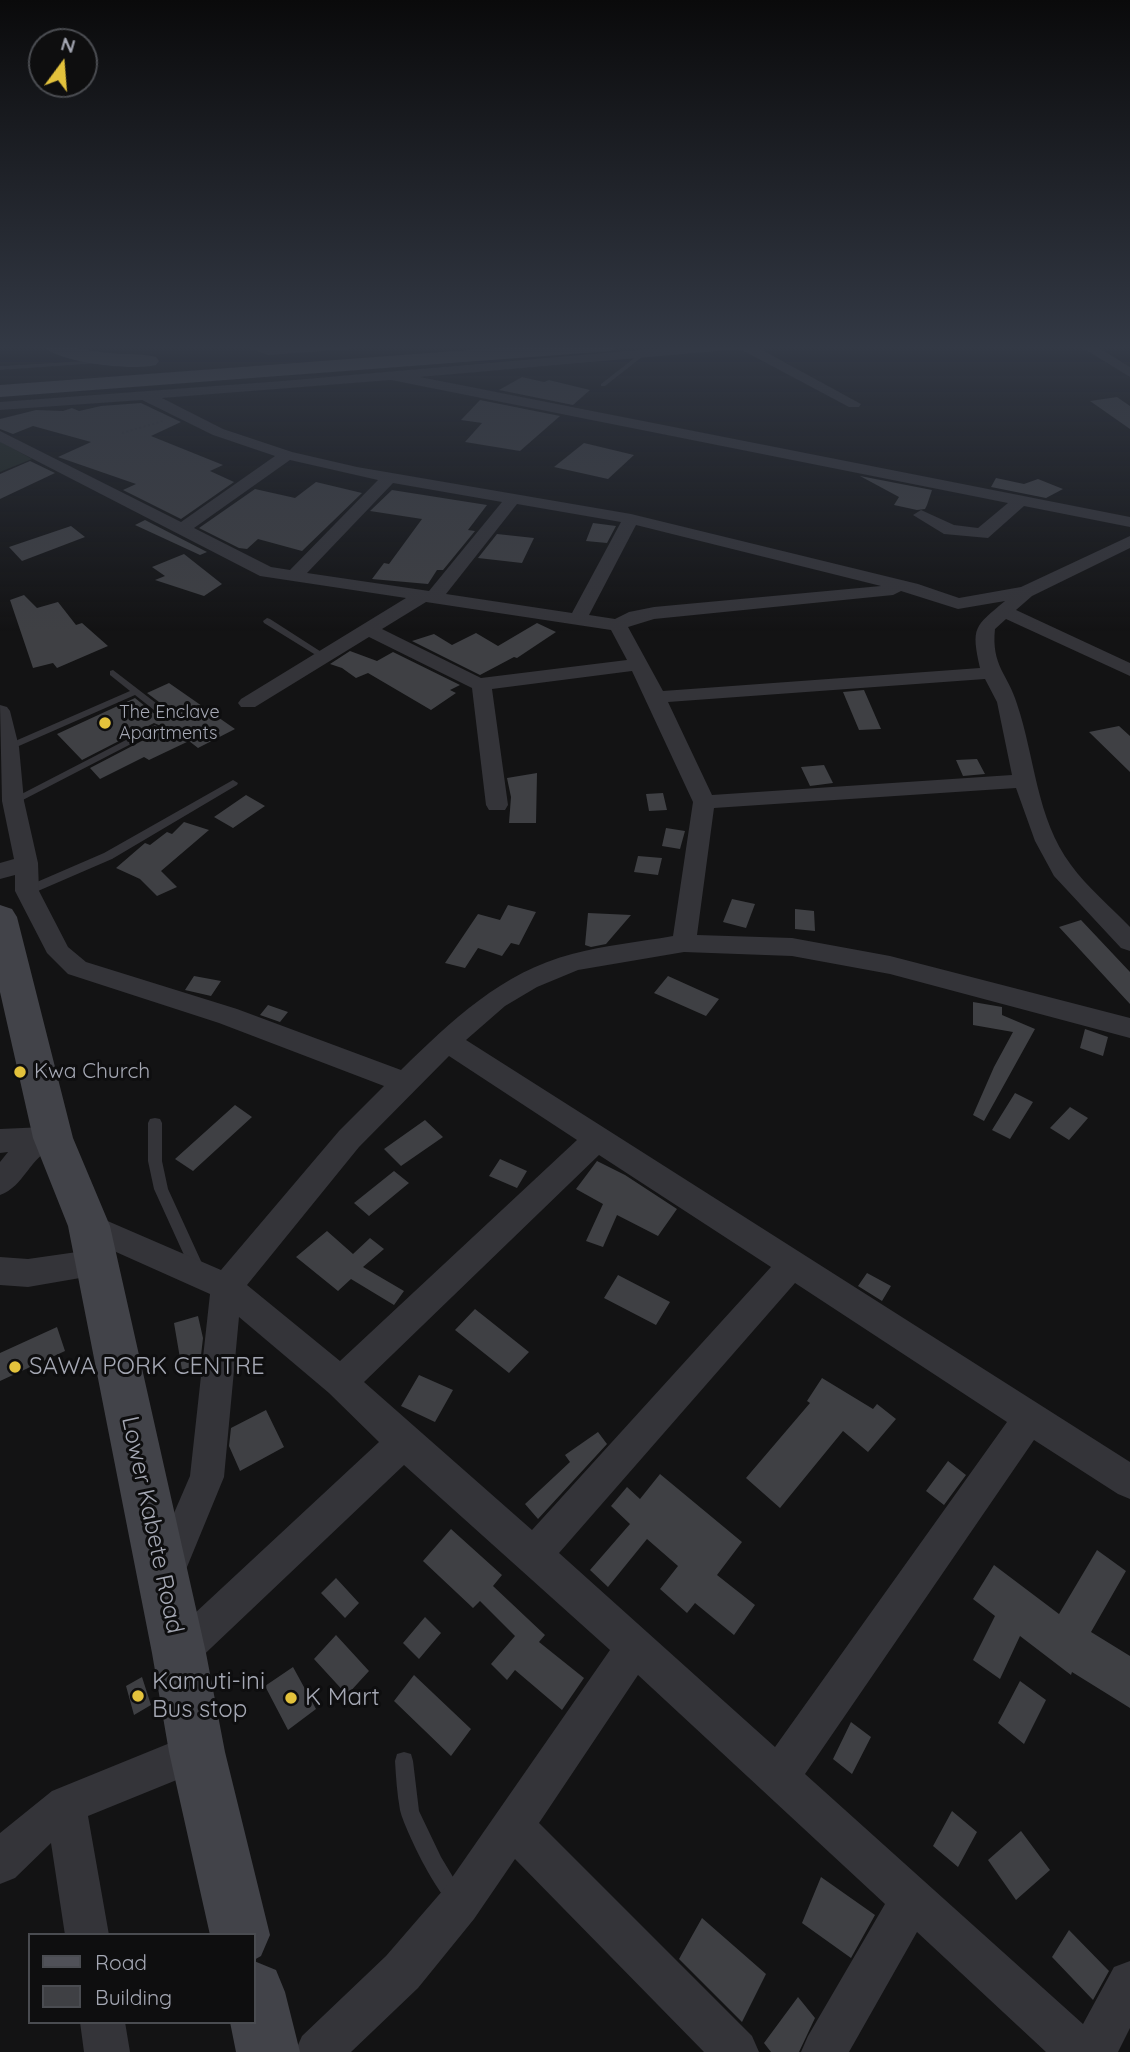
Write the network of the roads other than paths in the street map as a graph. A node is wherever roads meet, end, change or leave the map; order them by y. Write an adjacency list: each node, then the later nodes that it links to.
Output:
1 (10, 441): 11 (street)
2 (245, 441): 4 (street)
3 (724, 441): 7 (street)
4 (287, 454): 5 (street); 11 (street)
5 (390, 477): 6 (street); 13 (street)
6 (514, 498): 9 (street); 16 (street)
7 (1022, 499): 8 (street); 10 (street)
8 (921, 515)
9 (631, 519): 14 (street); 19 (street)
10 (1130, 522)
11 (190, 524): 13 (street)
12 (1130, 541): 15 (street)
13 (293, 576): 16 (street)
14 (912, 588): 17 (street); 21 (street)
15 (1026, 592): 17 (street); 18 (street)
16 (429, 596): 19 (street); 23 (street)
17 (958, 604): 22 (street)
18 (1004, 611): 22 (street); 26 (street)
19 (578, 619): 21 (street)
20 (267, 621): 24 (lane)
21 (618, 625): 25 (street)
22 (986, 627): 28 (street)
23 (368, 629): 24 (street); 29 (street)
24 (322, 655): 32 (street)
25 (639, 664): 29 (street); 31 (street)
26 (1130, 670)
27 (113, 673): 30 (lane)
28 (991, 673): 31 (street); 37 (street)
29 (481, 684): 41 (street)
30 (135, 692): 34 (lane); 36 (lane)
31 (656, 697): 40 (street)
32 (248, 703)
33 (0, 711): 36 (street)
34 (162, 712)
35 (155, 728): 39 (lane)
36 (9, 747): 39 (street)
37 (1024, 782): 40 (street); 45 (street)
38 (233, 783): 44 (lane)
39 (13, 801): 42 (street)
40 (704, 802): 46 (street)
41 (498, 806)
42 (26, 863): 43 (street); 44 (street)
43 (0, 871)
44 (13, 904): 49 (street); 52 (main road, Lower Kabete Road)
45 (1130, 942)
46 (684, 943): 47 (street); 48 (street)
47 (1130, 1028)
48 (447, 1042): 49 (street); 51 (street)
49 (405, 1083): 58 (street)
50 (155, 1123): 58 (lane)
51 (597, 1139): 56 (street); 59 (street)
52 (44, 1140): 53 (street); 54 (street); 55 (main road, Lower Kabete Road)
53 (0, 1141)
54 (0, 1183)
55 (94, 1245): 57 (street); 58 (street); 64 (main road, Lower Kabete Road)
56 (792, 1265): 60 (street); 63 (street)
57 (0, 1271)
58 (214, 1281): 59 (street); 64 (street)
59 (341, 1382): 61 (street)
60 (1030, 1417): 62 (street); 69 (street)
61 (404, 1442): 63 (street); 66 (street)
62 (1130, 1482)
63 (534, 1555): 65 (street)
64 (163, 1581): 66 (main road, Lower Kabete Road)
65 (634, 1648): 69 (street); 71 (street)
66 (179, 1653): 67 (main road, Lower Kabete Road)
67 (197, 1752): 70 (street); 76 (main road, Lower Kabete Road)
68 (404, 1761): 74 (lane)
69 (778, 1778): 73 (street)
70 (66, 1805): 72 (street); 75 (street)
71 (512, 1826): 74 (street); 83 (street)
72 (0, 1863)
73 (912, 1899): 84 (street); 85 (street)
74 (458, 1904): 82 (street)
75 (88, 1933)
76 (240, 1933)
77 (1130, 1983): 86 (street)
78 (256, 2001): 81 (main road)
79 (102, 2024): 80 (street)
80 (107, 2052)
81 (268, 2052)
82 (318, 2052)
83 (736, 2052)
84 (824, 2052)
85 (1080, 2052)
86 (1093, 2052)

